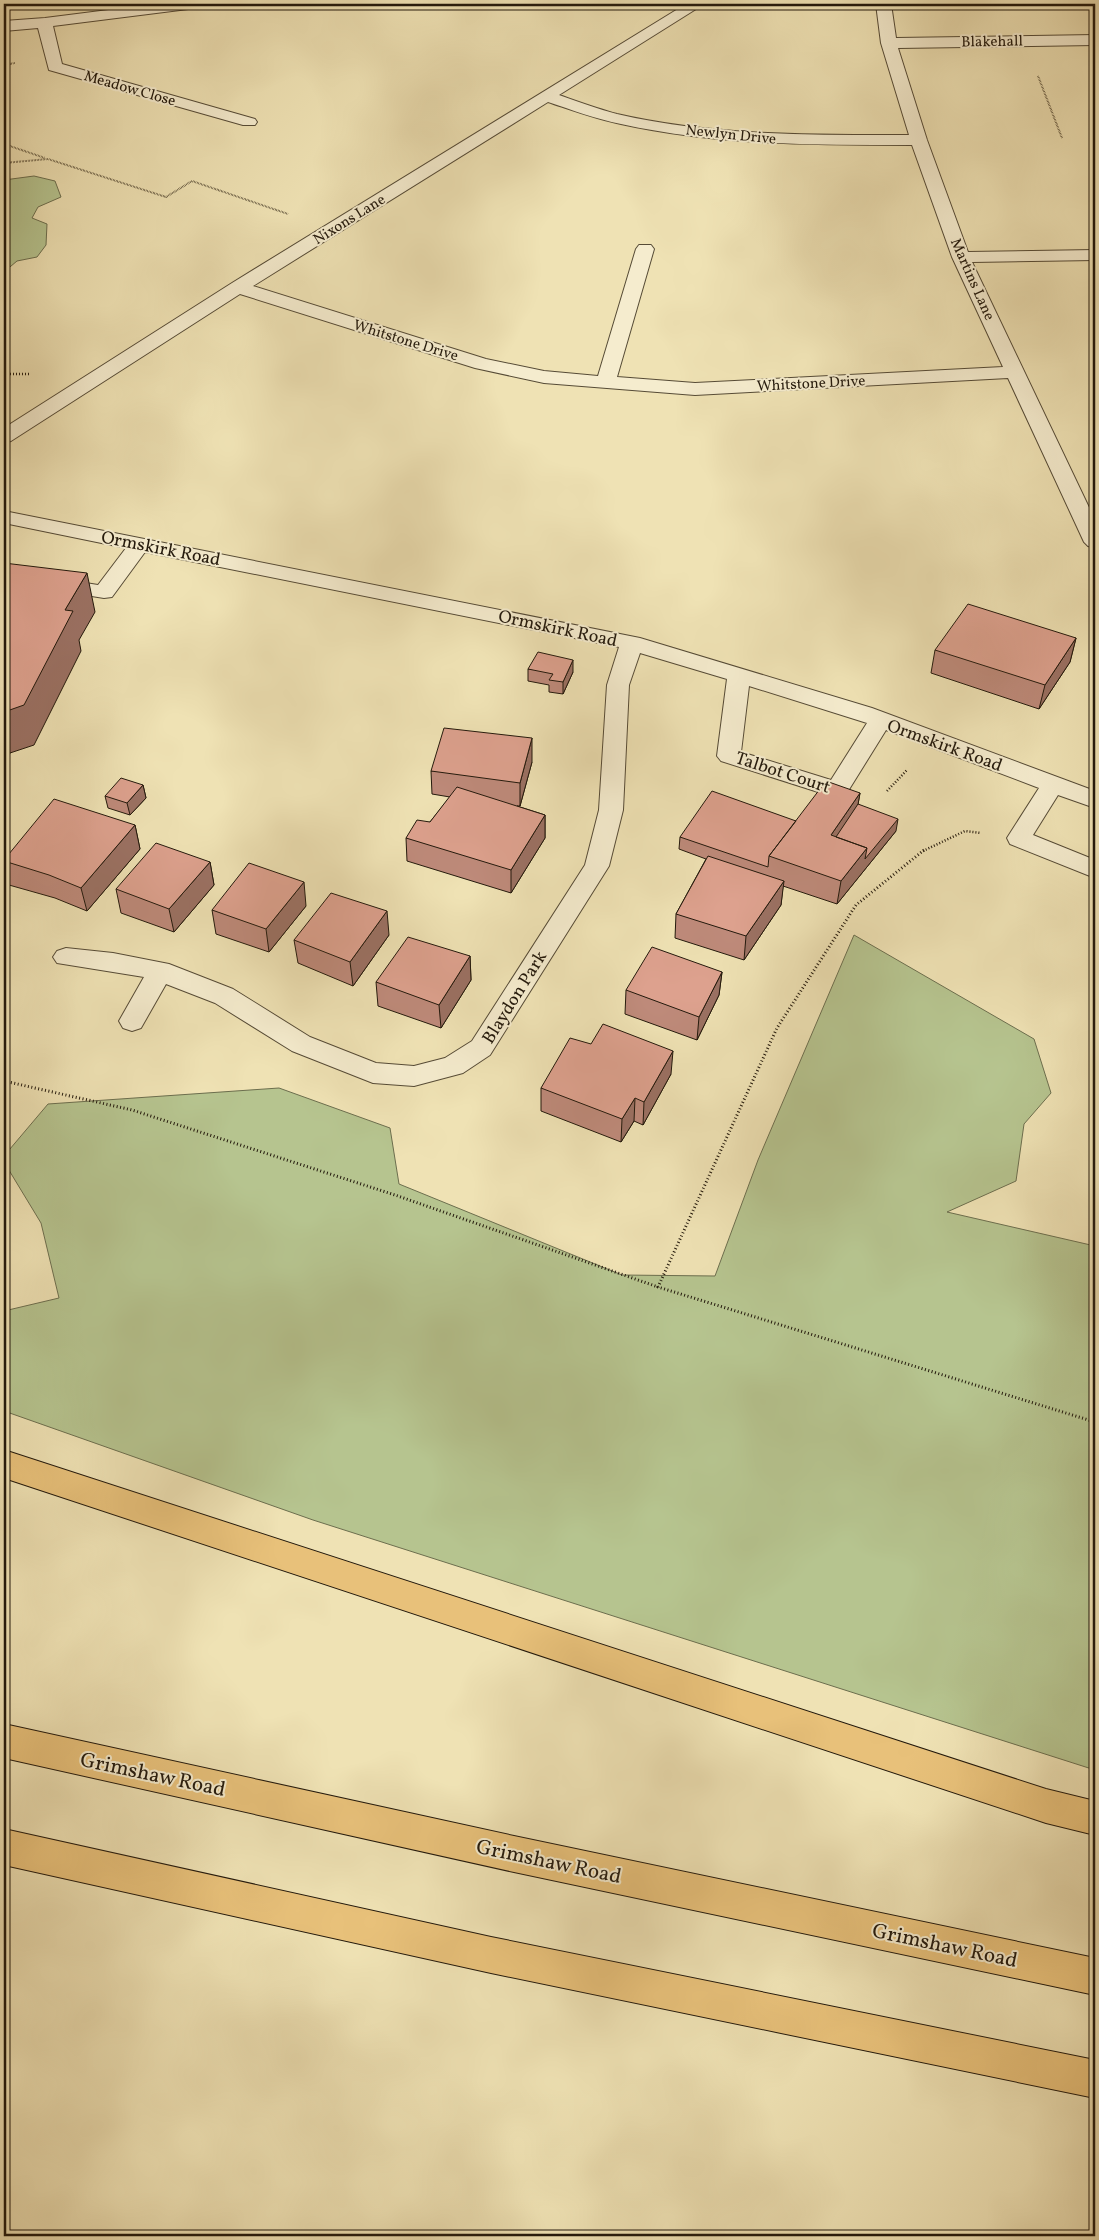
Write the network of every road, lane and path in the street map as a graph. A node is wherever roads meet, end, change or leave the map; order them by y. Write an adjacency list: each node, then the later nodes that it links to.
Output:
1 (188, 4): 4 (street)
2 (696, 4): 9 (street, Nixons Lane)
3 (883, 4): 8 (street, Martins Lane)
4 (45, 23): 5 (street); 10 (street, Meadow Close)
5 (4, 26)
6 (1095, 40): 7 (street, Blakehall)
7 (1024, 41): 8 (street, Blakehall); 11 (path)
8 (889, 43): 12 (street, Martins Lane)
9 (548, 97): 12 (street, Newlyn Drive); 16 (street, Nixons Lane)
10 (249, 122)
11 (1062, 138)
12 (919, 140): 19 (street, Martins Lane)
13 (4, 144): 14 (path)
14 (48, 159): 15 (path); 16 (path)
15 (4, 163)
16 (333, 229): 20 (street, Nixons Lane)
17 (645, 249): 22 (street)
18 (1095, 255): 19 (street)
19 (961, 257): 21 (street, Martins Lane)
20 (238, 287): 22 (street, Whitstone Drive); 23 (street, Nixons Lane)
21 (1016, 372): 22 (street, Whitstone Drive); 25 (street, Martins Lane)
22 (606, 382)
23 (4, 437)
24 (4, 517): 26 (street, Ormskirk Road)
25 (1095, 542)
26 (140, 544): 27 (street); 28 (street, Ormskirk Road)
27 (4, 576)
28 (632, 643): 29 (street, Ormskirk Road); 38 (street, Blaydon Park)
29 (739, 674): 30 (street, Ormskirk Road); 30 (street, Talbot Court)
30 (880, 721): 31 (street, Ormskirk Road)
31 (935, 741): 32 (street, Ormskirk Road); 33 (path)
32 (1053, 784): 34 (street, Ormskirk Road); 35 (street)
33 (883, 794)
34 (1095, 800)
35 (1019, 838): 36 (street); 41 (path)
36 (1095, 870)
37 (66, 958): 38 (street, Blaydon Park)
38 (160, 971): 39 (street)
39 (132, 1021)
40 (4, 1082): 41 (path)
41 (658, 1287): 42 (path)
42 (1095, 1422)
43 (4, 1464): 45 (main road)
44 (4, 1741): 47 (main road, Grimshaw Road)
45 (1095, 1818)
46 (4, 1847): 48 (main road)
47 (1095, 1977)
48 (1095, 2080)

